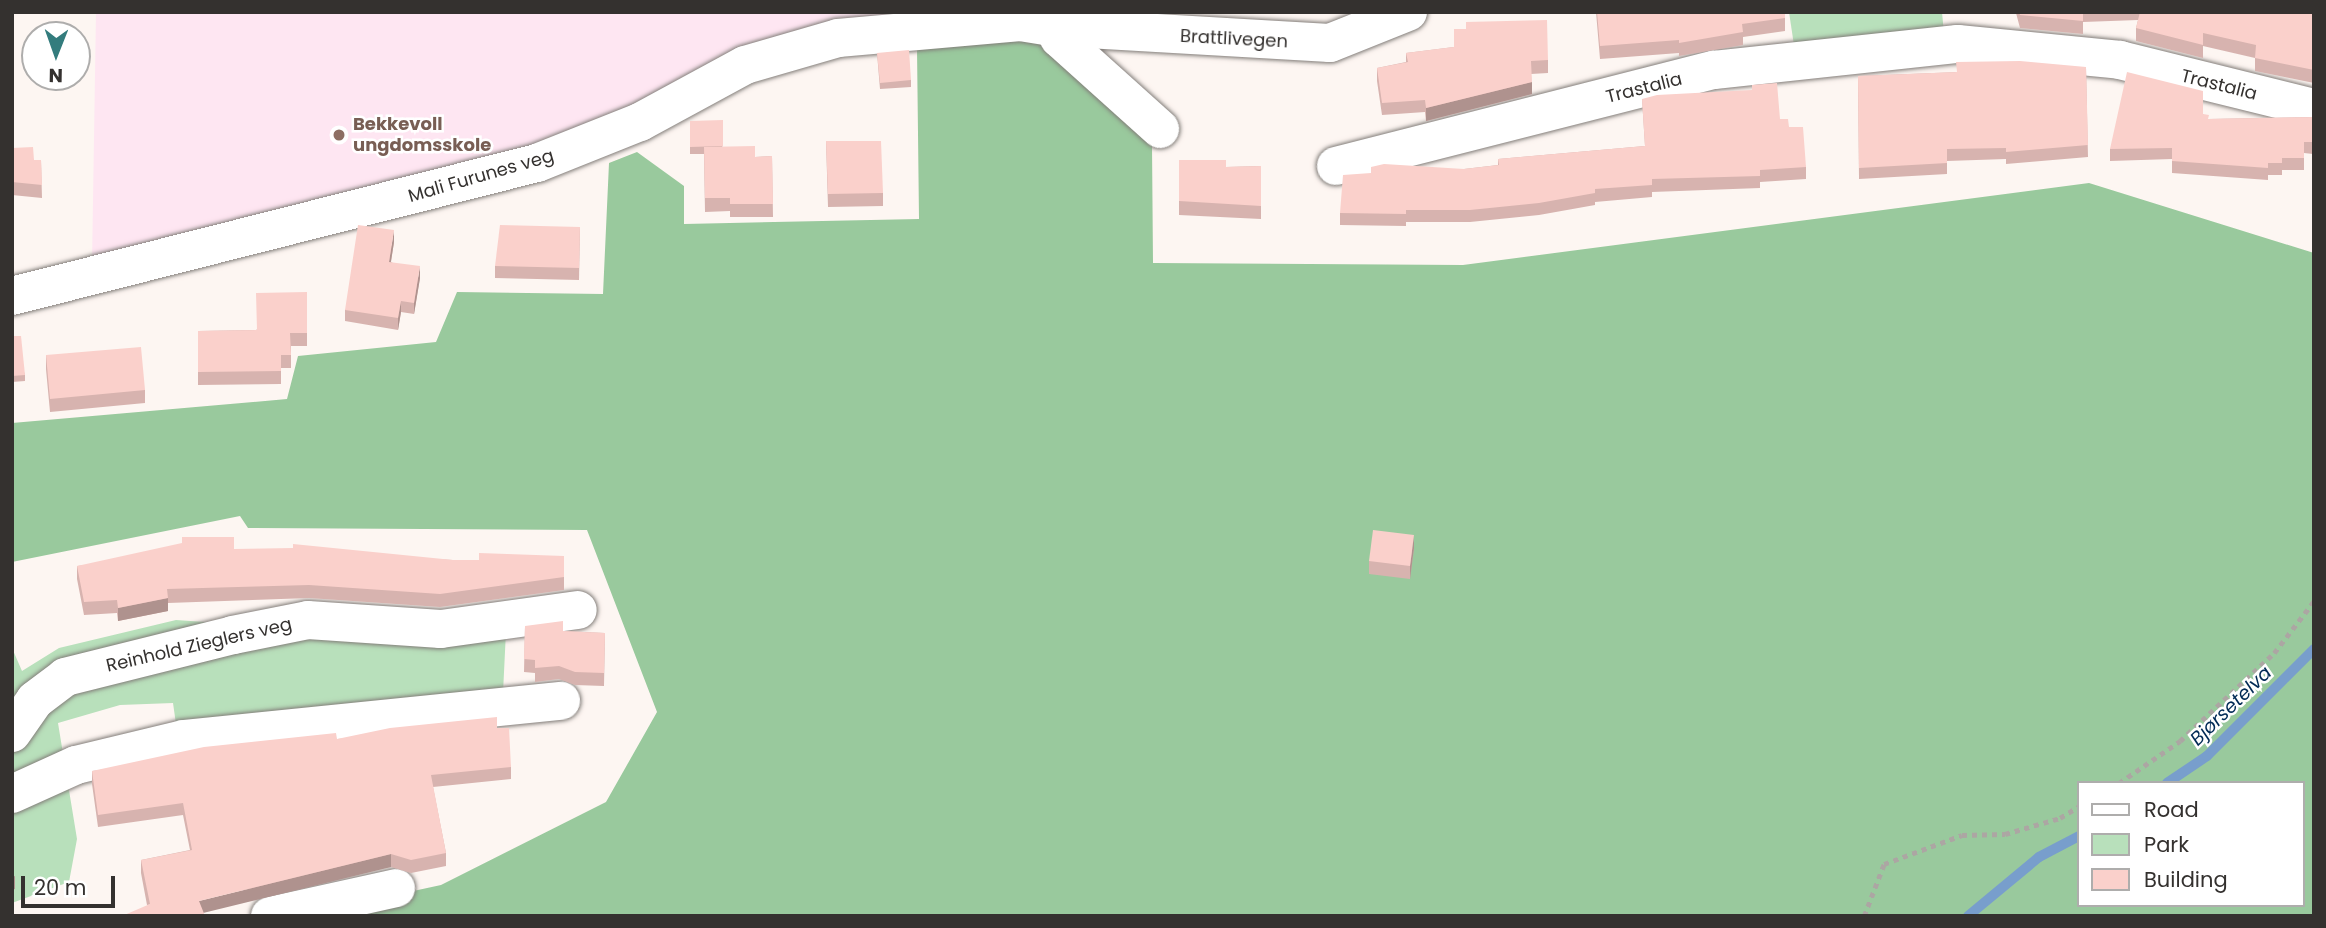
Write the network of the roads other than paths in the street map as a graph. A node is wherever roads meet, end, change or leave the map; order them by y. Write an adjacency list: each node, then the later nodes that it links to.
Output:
1 (1408, 12): 2 (street, Brattlivegen)
2 (1031, 20): 5 (street); 7 (street, Mali Furunes veg)
3 (1956, 28): 4 (street, Trastalia); 6 (street, Trastalia)
4 (2314, 108)
5 (1160, 129)
6 (1336, 166)
7 (12, 296)
8 (578, 610): 10 (street, Reinhold Zieglers veg)
9 (561, 701): 11 (street)
10 (12, 733)
11 (12, 794)
12 (396, 888): 13 (street)
13 (270, 916)

